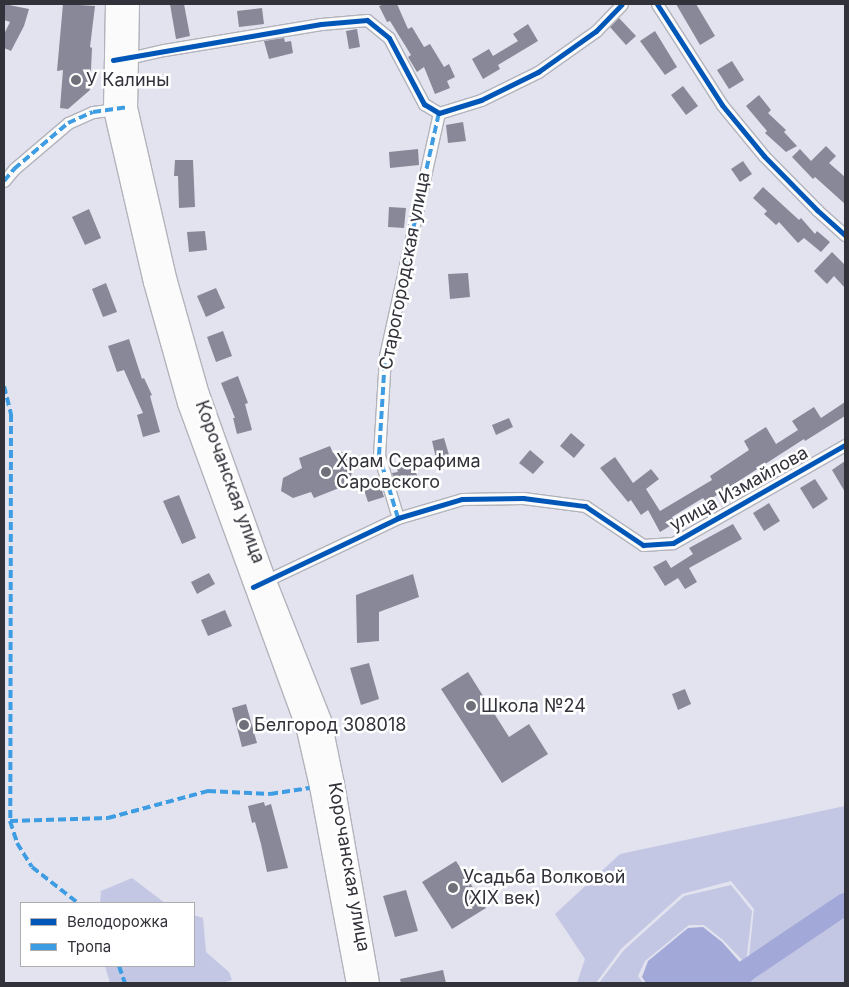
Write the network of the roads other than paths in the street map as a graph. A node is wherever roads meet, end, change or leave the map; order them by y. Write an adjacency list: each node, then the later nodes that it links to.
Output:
1 (115, 4): 5 (main road, Корочанская улица)
2 (129, 4): 5 (main road, Корочанская улица)
3 (622, 4): 7 (street)
4 (657, 4): 9 (street)
5 (120, 59): 6 (main road, Корочанская улица); 7 (street)
6 (120, 108): 8 (street); 12 (main road, Корочанская улица)
7 (438, 112): 11 (street, Старогородская улица)
8 (4, 181)
9 (845, 235)
10 (845, 444): 11 (street, улица Измайлова)
11 (398, 518): 12 (street, улица Измайлова)
12 (259, 584): 13 (main road, Корочанская улица); 14 (main road, Корочанская улица)
13 (356, 983)
14 (369, 983)

